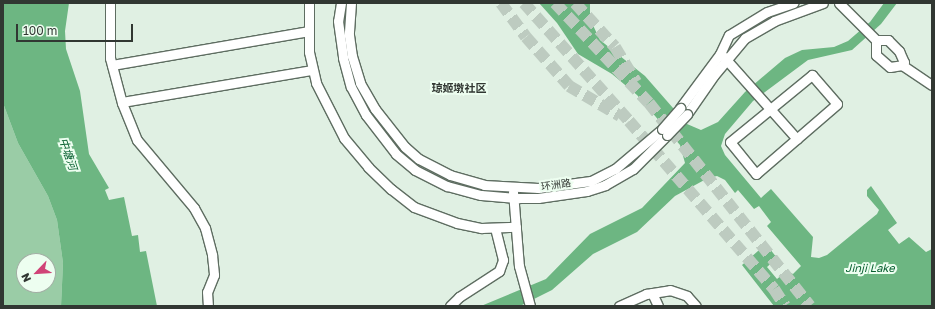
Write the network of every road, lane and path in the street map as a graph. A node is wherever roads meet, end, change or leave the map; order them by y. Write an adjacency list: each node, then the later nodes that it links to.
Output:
1 (110, 3): 11 (street)
2 (309, 3): 8 (street)
3 (341, 3): 20 (street, 环洲路)
4 (351, 3): 19 (street, 环洲路)
5 (793, 3): 10 (street, 环洲路)
6 (823, 3): 10 (street, 环洲路)
7 (842, 5): 9 (street)
8 (309, 31): 11 (street); 13 (street)
9 (875, 38): 12 (street); 12 (street)
10 (724, 56): 16 (street); 17 (street, 环洲路, bridge)
11 (112, 64): 15 (street)
12 (902, 65): 14 (street)
13 (312, 70): 15 (street); 22 (street)
14 (932, 85)
15 (122, 102): 25 (street)
16 (770, 109): 18 (street); 18 (street); 18 (street)
17 (665, 132): 19 (street, 环洲路); 20 (street, 环洲路)
18 (797, 139)
19 (512, 186): 20 (street)
20 (513, 197): 21 (street)
21 (516, 227): 22 (street); 24 (street)
22 (495, 228): 26 (street)
23 (652, 293): 27 (street); 28 (street); 29 (street)
24 (530, 305)
25 (208, 306)
26 (450, 306)
27 (619, 306)
28 (658, 306)
29 (696, 306)

